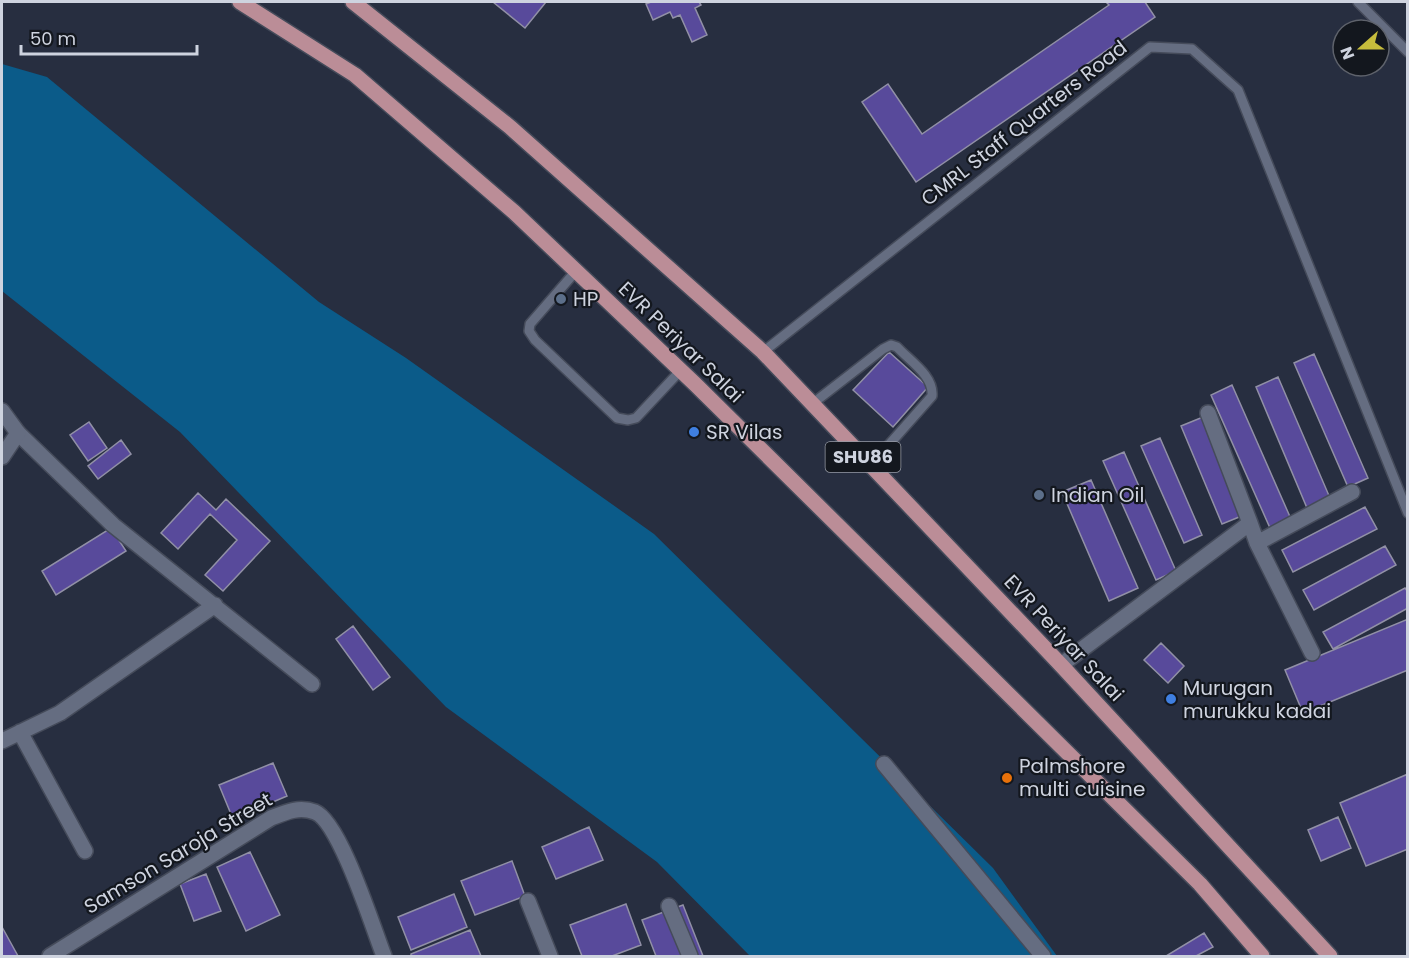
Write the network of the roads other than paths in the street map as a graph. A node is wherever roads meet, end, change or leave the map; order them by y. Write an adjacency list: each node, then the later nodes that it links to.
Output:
1 (240, 2): 5 (main road, EVR Periyar Salai / SHU86)
2 (353, 2): 6 (main road, EVR Periyar Salai / SHU86)
3 (1358, 2): 4 (lane)
4 (1407, 52)
5 (576, 271): 7 (main road, EVR Periyar Salai / SHU86); 7 (lane)
6 (763, 352): 8 (main road, EVR Periyar Salai / SHU86); 15 (lane, CMRL Staff Quarters Road)
7 (681, 370): 33 (main road, EVR Periyar Salai / SHU86)
8 (812, 404): 13 (main road, EVR Periyar Salai / SHU86); 13 (lane)
9 (2, 411): 11 (street)
10 (1208, 413): 16 (street)
11 (18, 433): 12 (street); 18 (street)
12 (2, 457)
13 (871, 465): 20 (main road, EVR Periyar Salai / SHU86)
14 (1352, 492): 17 (street)
15 (1407, 513)
16 (1250, 523): 17 (street); 20 (street)
17 (1257, 543): 19 (street)
18 (215, 605): 21 (street); 22 (street)
19 (1312, 653)
20 (1061, 665): 34 (main road, EVR Periyar Salai / SHU86)
21 (312, 684)
22 (20, 732): 23 (street); 25 (street)
23 (2, 741)
24 (885, 764): 32 (street)
25 (85, 851)
26 (528, 901): 30 (street)
27 (669, 906): 31 (street)
28 (50, 957): 29 (street, Samson Saroja Street)
29 (384, 957)
30 (550, 957)
31 (690, 957)
32 (1043, 957)
33 (1262, 957)
34 (1329, 957)

